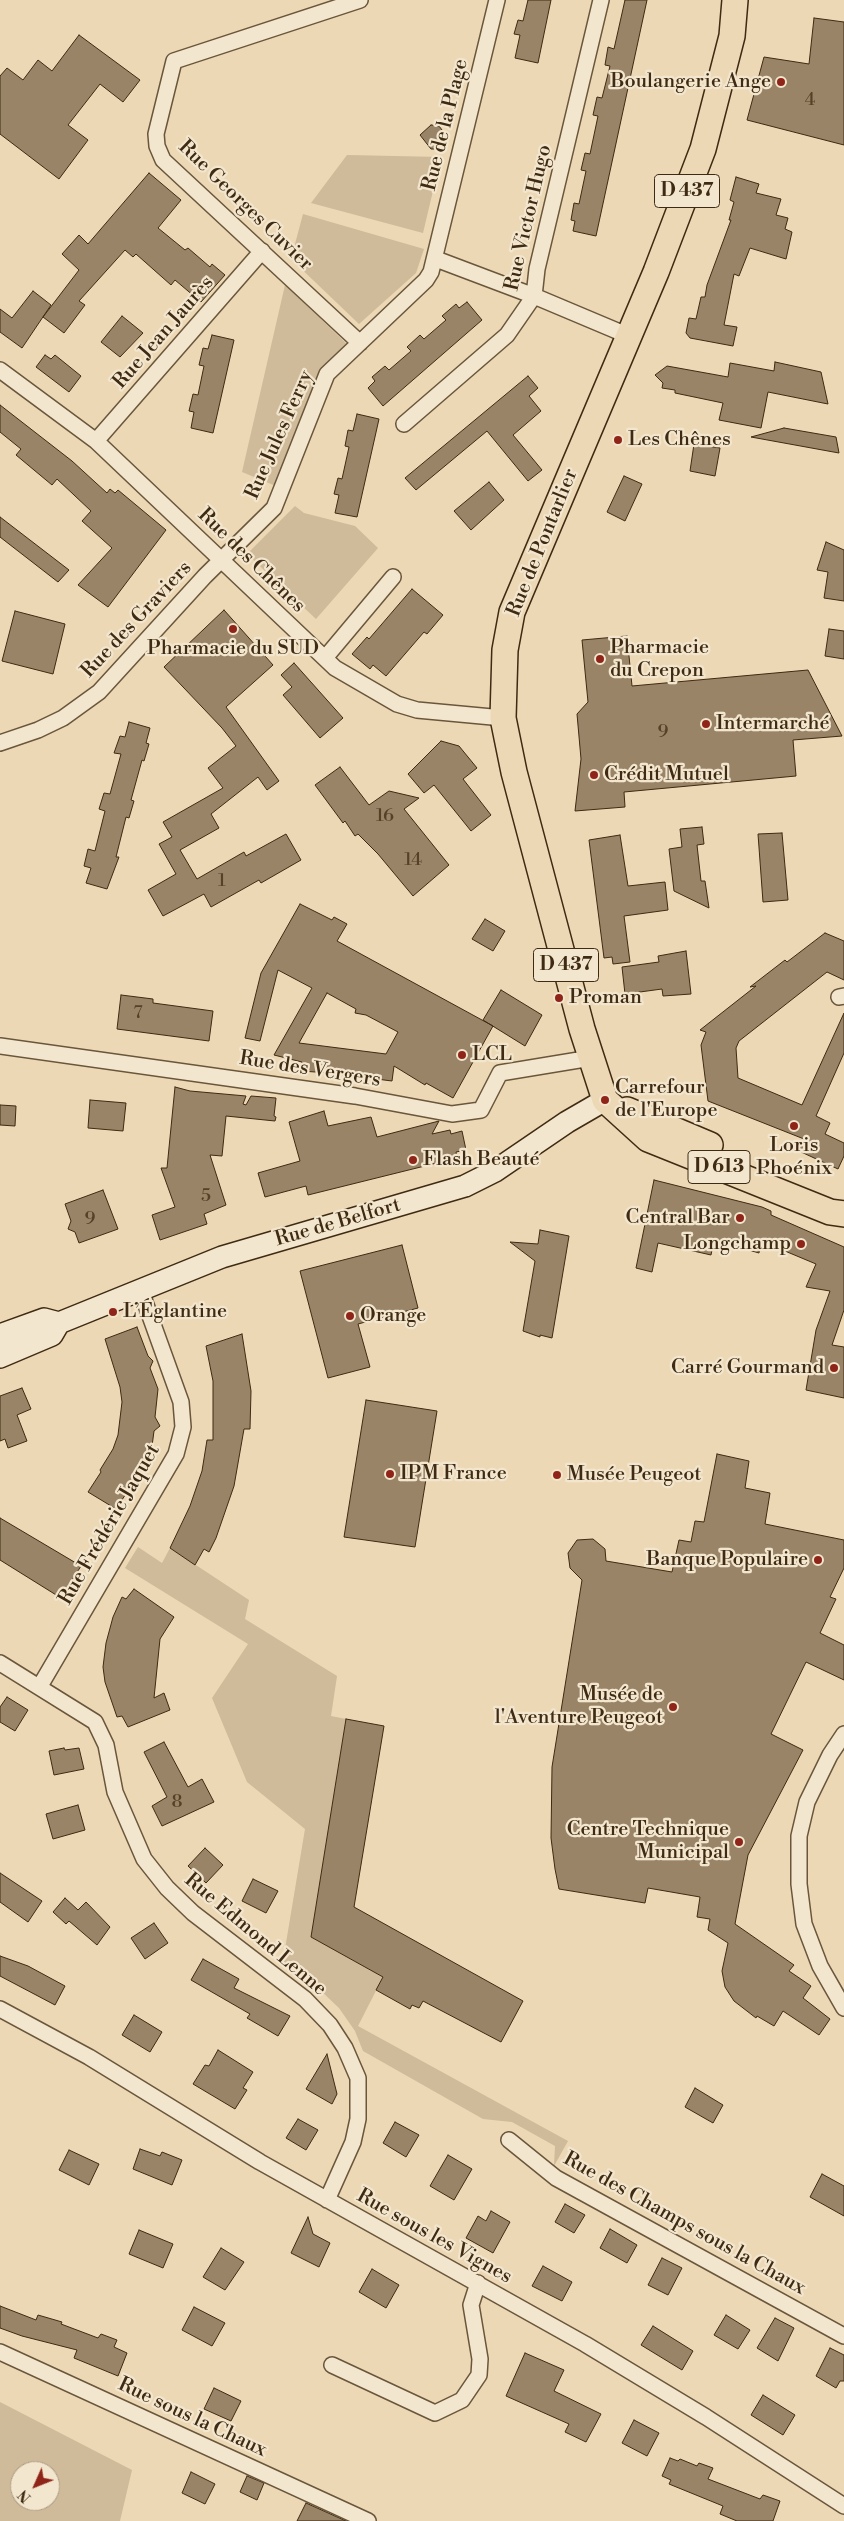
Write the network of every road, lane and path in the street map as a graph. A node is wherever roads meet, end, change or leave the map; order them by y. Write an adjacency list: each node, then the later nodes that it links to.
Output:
1 (360, 0): 5 (street, Rue Georges Cuvier)
2 (497, 0): 6 (street, Rue de la Plage)
3 (601, 0): 7 (street, Rue Victor Hugo)
4 (735, 0): 8 (main road, Rue de Pontarlier / D 437)
5 (262, 251): 9 (street, Rue Georges Cuvier); 12 (street, Rue Jean Jaurès)
6 (436, 259): 7 (street); 9 (street, Rue Jules Ferry)
7 (534, 296): 8 (street); 11 (street, Rue Victor Hugo)
8 (629, 336): 16 (main road, Rue de Pontarlier / D 437)
9 (360, 343): 13 (street, Rue Jules Ferry)
10 (0, 370): 12 (street, Rue des Chênes)
11 (404, 424)
12 (96, 441): 13 (street, Rue des Chênes)
13 (220, 561): 15 (street, Rue des Chênes); 17 (street, Rue des Graviers)
14 (394, 577): 15 (street)
15 (325, 658): 16 (street, Rue des Chênes)
16 (503, 718): 19 (main road, Rue de Pontarlier / D 437)
17 (0, 744)
18 (0, 1046): 19 (street, Rue des Vergers)
19 (591, 1058): 20 (main road, Rue de Pontarlier / D 437)
20 (605, 1100): 21 (main road, D 613); 22 (main road, D 613); 23 (main road, Rue de Belfort)
21 (844, 1200)
22 (844, 1214)
23 (141, 1291): 24 (main road, Rue de Belfort); 28 (street, Rue Frédéric Jaquet)
24 (59, 1324): 25 (main road); 26 (main road)
25 (0, 1335)
26 (0, 1357)
27 (0, 1663): 28 (street, Rue Edmond Lenne)
28 (40, 1686): 33 (street, Rue Edmond Lenne)
29 (844, 1734): 30 (street)
30 (844, 2008)
31 (0, 2009): 33 (street, Rue sous les Vignes)
32 (509, 2140): 35 (street, Rue des Champs sous la Chaux)
33 (327, 2200): 34 (street, Rue sous les Vignes)
34 (478, 2283): 37 (street); 38 (street, Rue sous les Vignes)
35 (844, 2336)
36 (0, 2352): 39 (street, Rue sous la Chaux)
37 (332, 2366)
38 (844, 2506)
39 (368, 2521)

